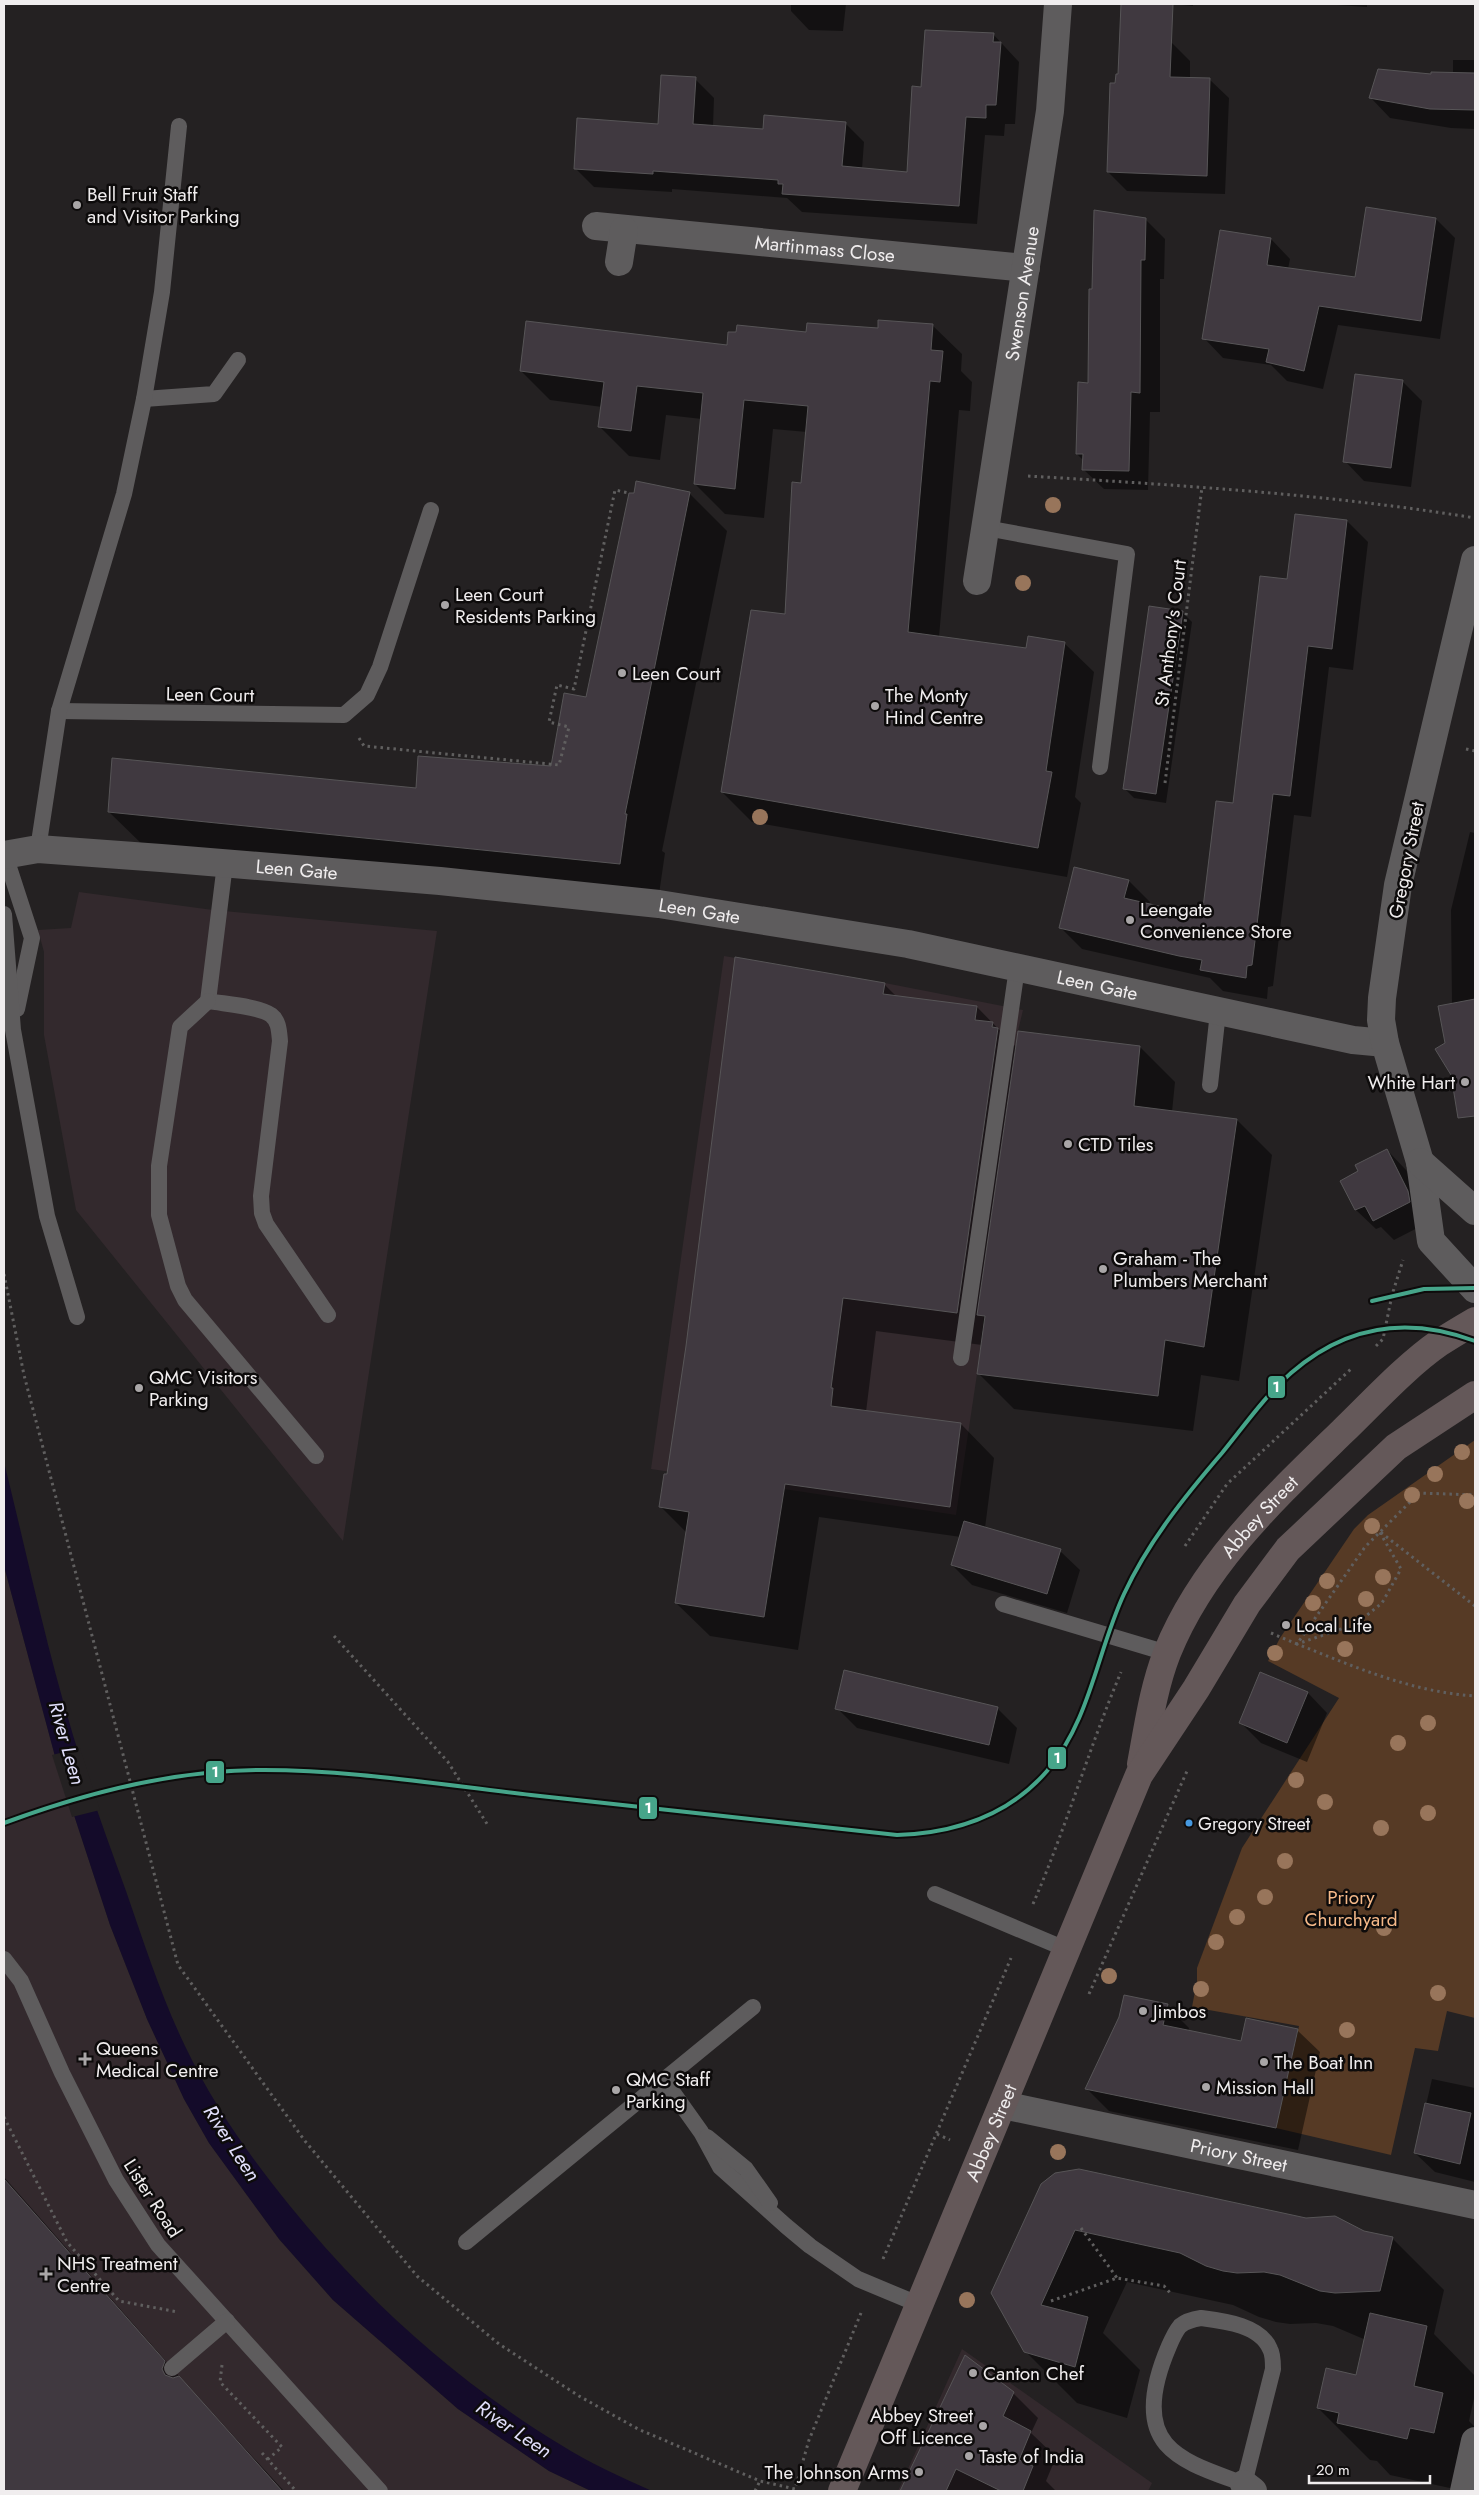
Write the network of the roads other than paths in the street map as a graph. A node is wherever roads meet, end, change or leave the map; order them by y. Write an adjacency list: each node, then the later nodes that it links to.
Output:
1 (1058, 4): 6 (street, Swenson Avenue)
2 (179, 126): 8 (lane)
3 (596, 226): 4 (street, Martinmass Close)
4 (624, 230): 5 (street); 6 (street, Martinmass Close)
5 (619, 262)
6 (1026, 268): 10 (street, Swenson Avenue)
7 (238, 360): 8 (lane)
8 (144, 399): 13 (lane)
9 (431, 510): 13 (lane, Leen Court)
10 (986, 528): 12 (street, Swenson Avenue); 14 (lane)
11 (1475, 560): 23 (street, Gregory Street)
12 (977, 581)
13 (58, 711): 15 (lane)
14 (1100, 767)
15 (38, 849): 16 (street, Leen Gate); 17 (street, Leen Gate)
16 (5, 855): 22 (lane)
17 (225, 864): 19 (street, Leen Gate); 20 (lane)
18 (4, 914): 22 (lane)
19 (1017, 968): 21 (street, Leen Gate); 31 (lane)
20 (208, 1001): 28 (lane); 33 (lane)
21 (1218, 1012): 23 (street, Leen Gate); 24 (lane)
22 (13, 1030): 29 (lane)
23 (1385, 1043): 25 (street, Gregory Street)
24 (1210, 1085)
25 (1420, 1162): 26 (street); 27 (street, Gregory Street)
26 (1475, 1211)
27 (1475, 1289)
28 (328, 1315)
29 (77, 1317)
30 (1475, 1321): 35 (main road, Abbey Street)
31 (961, 1358)
32 (1475, 1395): 36 (main road, Abbey Street)
33 (316, 1456)
34 (1003, 1604): 35 (lane)
35 (1167, 1653): 36 (main road, Abbey Street)
36 (1139, 1775): 38 (main road, Abbey Street)
37 (936, 1894): 38 (lane)
38 (1068, 1950): 42 (main road, Abbey Street)
39 (4, 1959): 46 (lane, Lister Road)
40 (753, 2007): 41 (lane)
41 (664, 2080): 44 (lane); 45 (lane)
42 (1003, 2106): 43 (street, Priory Street); 45 (main road, Abbey Street)
43 (1475, 2205)
44 (466, 2242)
45 (918, 2304): 51 (main road, Abbey Street)
46 (226, 2321): 47 (lane); 50 (lane, Lister Road)
47 (172, 2368)
48 (1475, 2441): 52 (street)
49 (1248, 2488): 49 (lane)
50 (380, 2491)
51 (842, 2491)
52 (1464, 2491)

